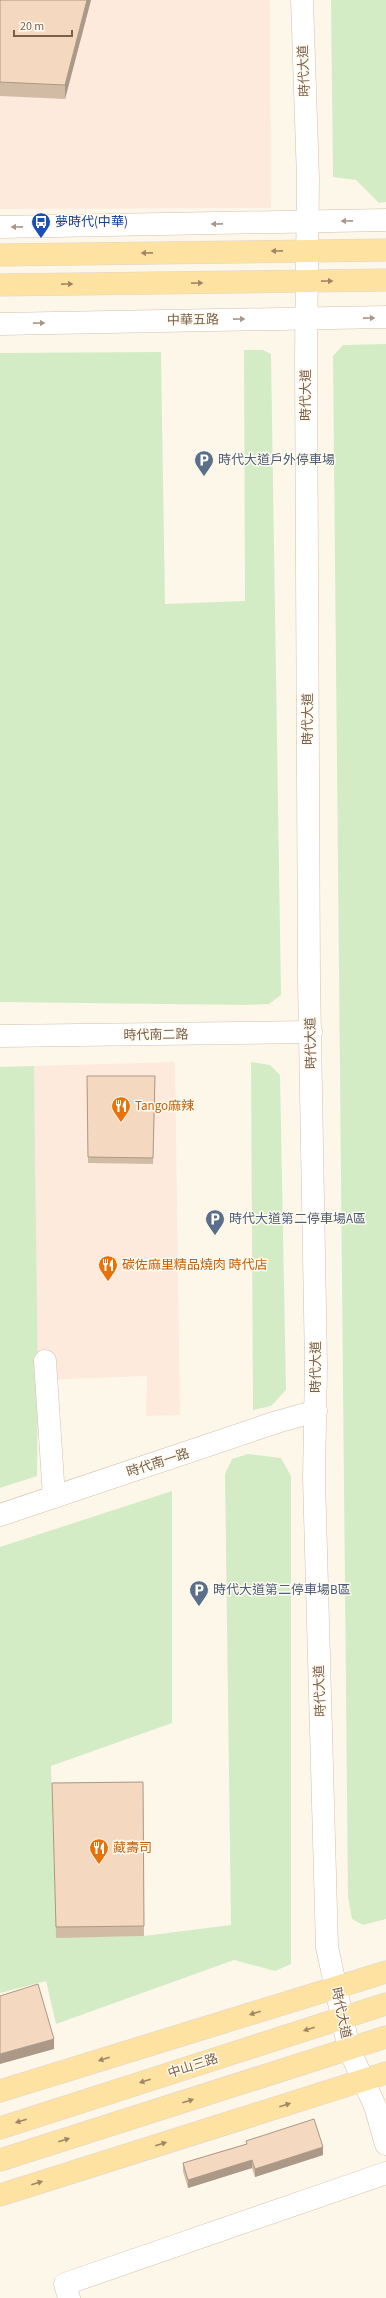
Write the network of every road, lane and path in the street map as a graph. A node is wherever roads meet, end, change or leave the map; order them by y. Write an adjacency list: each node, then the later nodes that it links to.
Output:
1 (302, 0): 3 (street, 時代大道)
2 (386, 220): 3 (street, one-way to 3)
3 (306, 222): 4 (street, one-way to 4); 6 (street, 時代大道)
4 (0, 227)
5 (386, 250): 6 (main road)
6 (306, 251): 7 (main road, one-way to 7); 9 (street, 時代大道)
7 (0, 255)
8 (386, 280): 9 (main road, one-way to 8)
9 (306, 281): 10 (main road, one-way to 9); 12 (street, 時代大道)
10 (0, 285)
11 (386, 317): 12 (street, 中華五路, one-way to 11)
12 (306, 318): 13 (street, 中華五路, one-way to 12); 14 (street, 時代大道)
13 (0, 324)
14 (311, 1032): 15 (street, 時代南二路); 17 (street, 時代大道)
15 (0, 1036)
16 (45, 1361): 18 (street)
17 (316, 1411): 18 (street, 時代南一路); 21 (street, 時代大道)
18 (54, 1497): 19 (street, 時代南一路)
19 (0, 1515)
20 (386, 1972): 21 (main road)
21 (336, 1989): 23 (street, 時代大道); 28 (main road, one-way to 28)
22 (386, 2004): 23 (main road, 中山三路)
23 (342, 2018): 25 (street, 時代大道); 29 (main road, 中山三路, one-way to 29)
24 (386, 2037): 25 (main road)
25 (349, 2049): 27 (street, 時代大道); 31 (main road, one-way to 25)
26 (386, 2073): 27 (main road)
27 (362, 2081): 30 (street, 時代大道); 33 (main road, one-way to 27)
28 (0, 2091)
29 (0, 2128)
30 (386, 2144)
31 (0, 2160)
32 (386, 2174): 34 (street)
33 (0, 2195)
34 (69, 2298)

